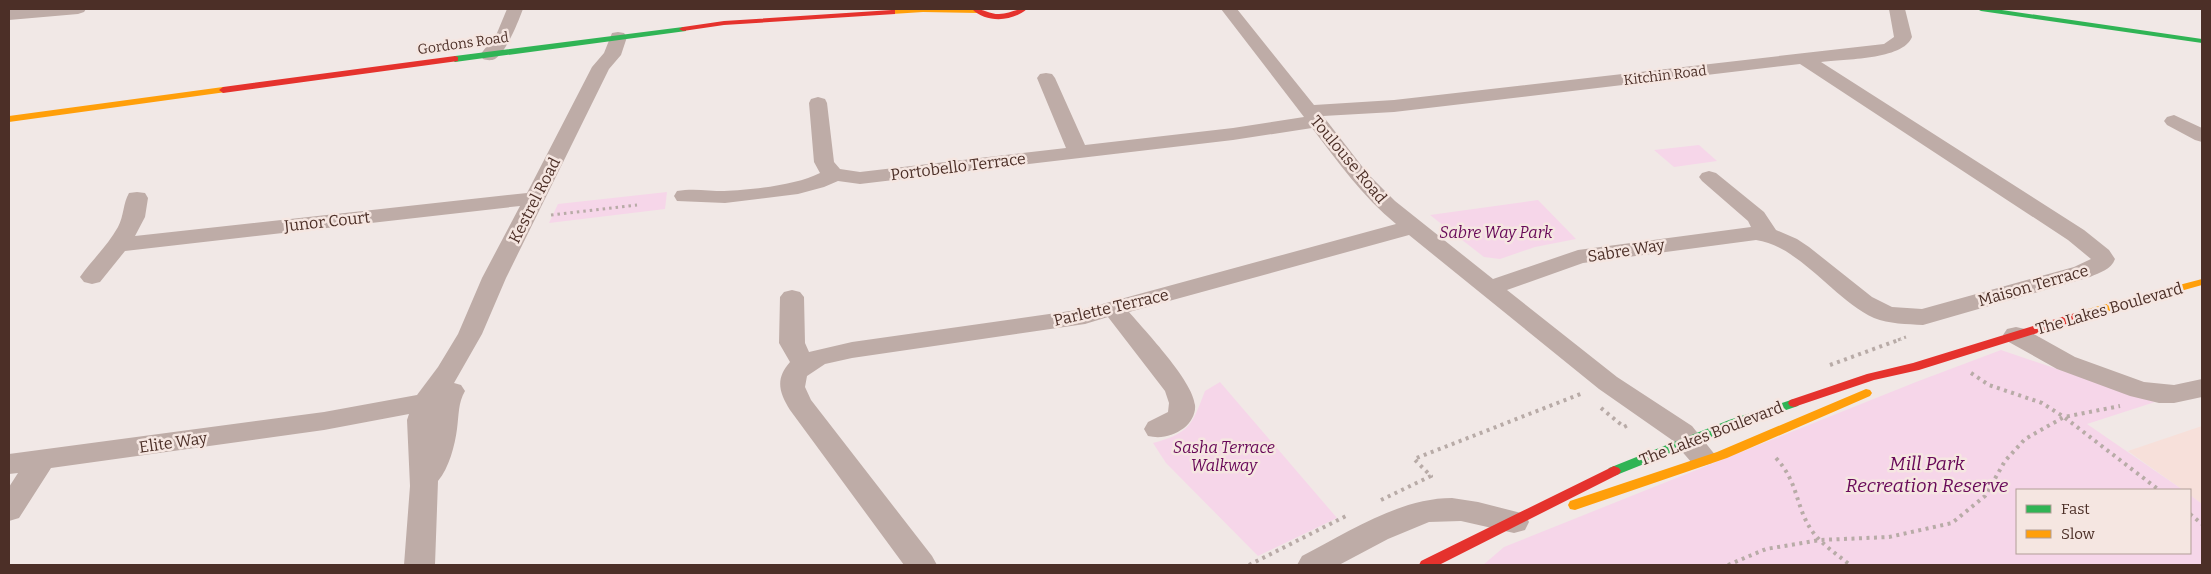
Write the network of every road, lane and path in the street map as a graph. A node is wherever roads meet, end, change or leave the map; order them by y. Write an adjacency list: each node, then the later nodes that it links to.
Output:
1 (78, 9): 9 (street)
2 (515, 9): 10 (street)
3 (1024, 9): 8 (street, Gordons Road)
4 (1229, 9): 19 (street, Toulouse Road)
5 (1897, 9): 15 (street, Kitchin Road)
6 (1990, 9): 12 (street)
7 (929, 10): 8 (street, Gordons Road); 11 (street, Gordons Road)
8 (977, 10)
9 (9, 15)
10 (505, 34): 13 (street); 14 (street)
11 (610, 38): 13 (street, Gordons Road); 27 (street, Kestrel Road)
12 (2202, 42)
13 (508, 52): 14 (street, Gordons Road)
14 (489, 55): 18 (street, Gordons Road)
15 (1804, 59): 19 (street, Kitchin Road); 31 (street, Maison Terrace)
16 (1046, 78): 22 (street)
17 (818, 102): 23 (street)
18 (9, 119)
19 (1316, 120): 22 (street, Portobello Terrace); 30 (street, Toulouse Road)
20 (2174, 121): 21 (street)
21 (2202, 136)
22 (1078, 152): 23 (street, Portobello Terrace)
23 (835, 174): 25 (street)
24 (1709, 177): 31 (street)
25 (685, 196)
26 (137, 198): 32 (street)
27 (535, 198): 32 (street, Junor Court); 46 (street, Kestrel Road)
28 (638, 205): 29 (path)
29 (550, 215)
30 (1412, 227): 35 (street, Toulouse Road); 37 (street, Parlette Terrace)
31 (1768, 235): 35 (street, Sabre Way)
32 (118, 245): 33 (street)
33 (92, 277)
34 (2202, 282): 38 (street, The Lakes Boulevard)
35 (1488, 288): 44 (street, Toulouse Road)
36 (792, 298): 40 (street)
37 (1114, 309): 40 (street, Parlette Terrace); 49 (street)
38 (2016, 335): 39 (street, The Lakes Boulevard); 43 (street, The Lakes Boulevard)
39 (1945, 357): 41 (path); 42 (street, The Lakes Boulevard); 47 (path)
40 (805, 364): 63 (street)
41 (1826, 366)
42 (1915, 367): 50 (street, The Lakes Boulevard); 51 (street, The Lakes Boulevard)
43 (2202, 388)
44 (1598, 395): 48 (street, Toulouse Road); 48 (path); 51 (street, Toulouse Road); 55 (path)
45 (2123, 406): 47 (path)
46 (431, 407): 52 (street, Elite Way); 62 (street, Kestrel Road)
47 (2064, 417): 54 (path); 61 (path)
48 (1641, 420): 51 (street, Toulouse Road)
49 (1158, 429)
50 (1757, 442): 51 (street, The Lakes Boulevard); 61 (path)
51 (1691, 449): 59 (street, The Lakes Boulevard); 59 (street, The Lakes Boulevard)
52 (42, 460): 53 (street, Elite Way); 56 (street)
53 (9, 464)
54 (2158, 489)
55 (1379, 501)
56 (9, 510)
57 (1353, 513): 64 (path)
58 (2191, 515): 60 (path)
59 (1514, 522): 65 (street, The Lakes Boulevard); 66 (street, The Lakes Boulevard)
60 (2202, 524)
61 (1820, 540): 67 (path); 68 (path)
62 (420, 565)
63 (921, 565)
64 (1249, 565)
65 (1313, 565)
66 (1426, 565)
67 (1728, 565)
68 (1850, 565)

